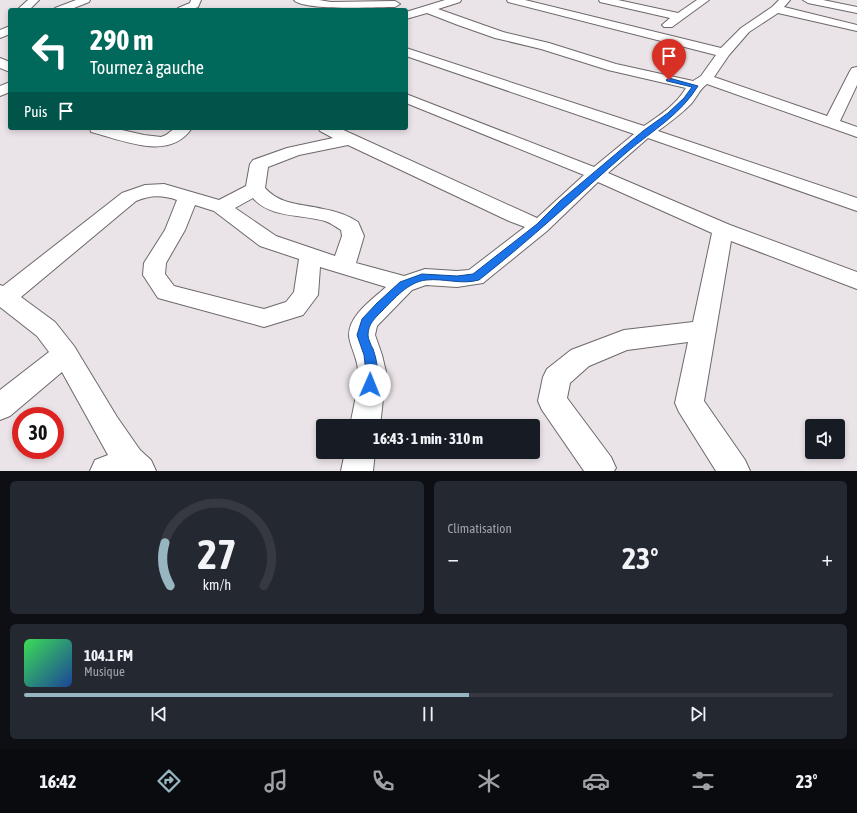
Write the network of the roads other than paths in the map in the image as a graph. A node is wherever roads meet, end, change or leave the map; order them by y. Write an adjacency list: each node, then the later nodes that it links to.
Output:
1 (34, 0): 14 (street)
2 (85, 0): 15 (street)
3 (196, 0): 16 (street)
4 (298, 0): 11 (street)
5 (456, 0): 18 (street)
6 (512, 0): 12 (street)
7 (604, 0): 22 (street)
8 (704, 0): 22 (street)
9 (785, 0): 19 (street)
10 (808, 0): 20 (street)
11 (311, 1): 13 (street)
12 (527, 1): 24 (street)
13 (391, 2): 17 (street)
14 (24, 8)
15 (64, 8)
16 (187, 8)
17 (400, 8)
18 (427, 8): 21 (street); 28 (street)
19 (776, 9): 23 (street); 25 (street)
20 (857, 10)
21 (410, 14)
22 (679, 17): 24 (street)
23 (857, 28)
24 (652, 35): 25 (street)
25 (724, 53): 28 (street)
26 (408, 54): 37 (street)
27 (857, 71): 32 (street)
28 (701, 83): 32 (street); 37 (street)
29 (8, 88): 30 (street)
30 (0, 94)
31 (408, 99): 39 (street)
32 (831, 122): 36 (street)
33 (101, 130): 34 (street)
34 (181, 130)
35 (330, 130): 38 (street)
36 (857, 132)
37 (645, 133): 39 (street); 42 (street)
38 (352, 140): 40 (street); 44 (street)
39 (596, 174): 44 (street); 45 (street)
40 (255, 189): 43 (street); 47 (street)
41 (188, 197): 43 (street); 46 (street); 50 (street)
42 (857, 205)
43 (221, 207): 46 (street)
44 (540, 226): 49 (street)
45 (723, 230): 48 (street); 51 (street)
46 (310, 256): 47 (street)
47 (343, 267): 49 (street)
48 (853, 283)
49 (404, 284): 54 (street)
50 (3, 296): 52 (street)
51 (703, 330): 57 (street); 59 (street)
52 (65, 354): 53 (street); 56 (street)
53 (0, 407)
54 (366, 419)
55 (359, 459): 58 (street)
56 (125, 468)
57 (600, 468)
58 (357, 471)
59 (734, 471)

